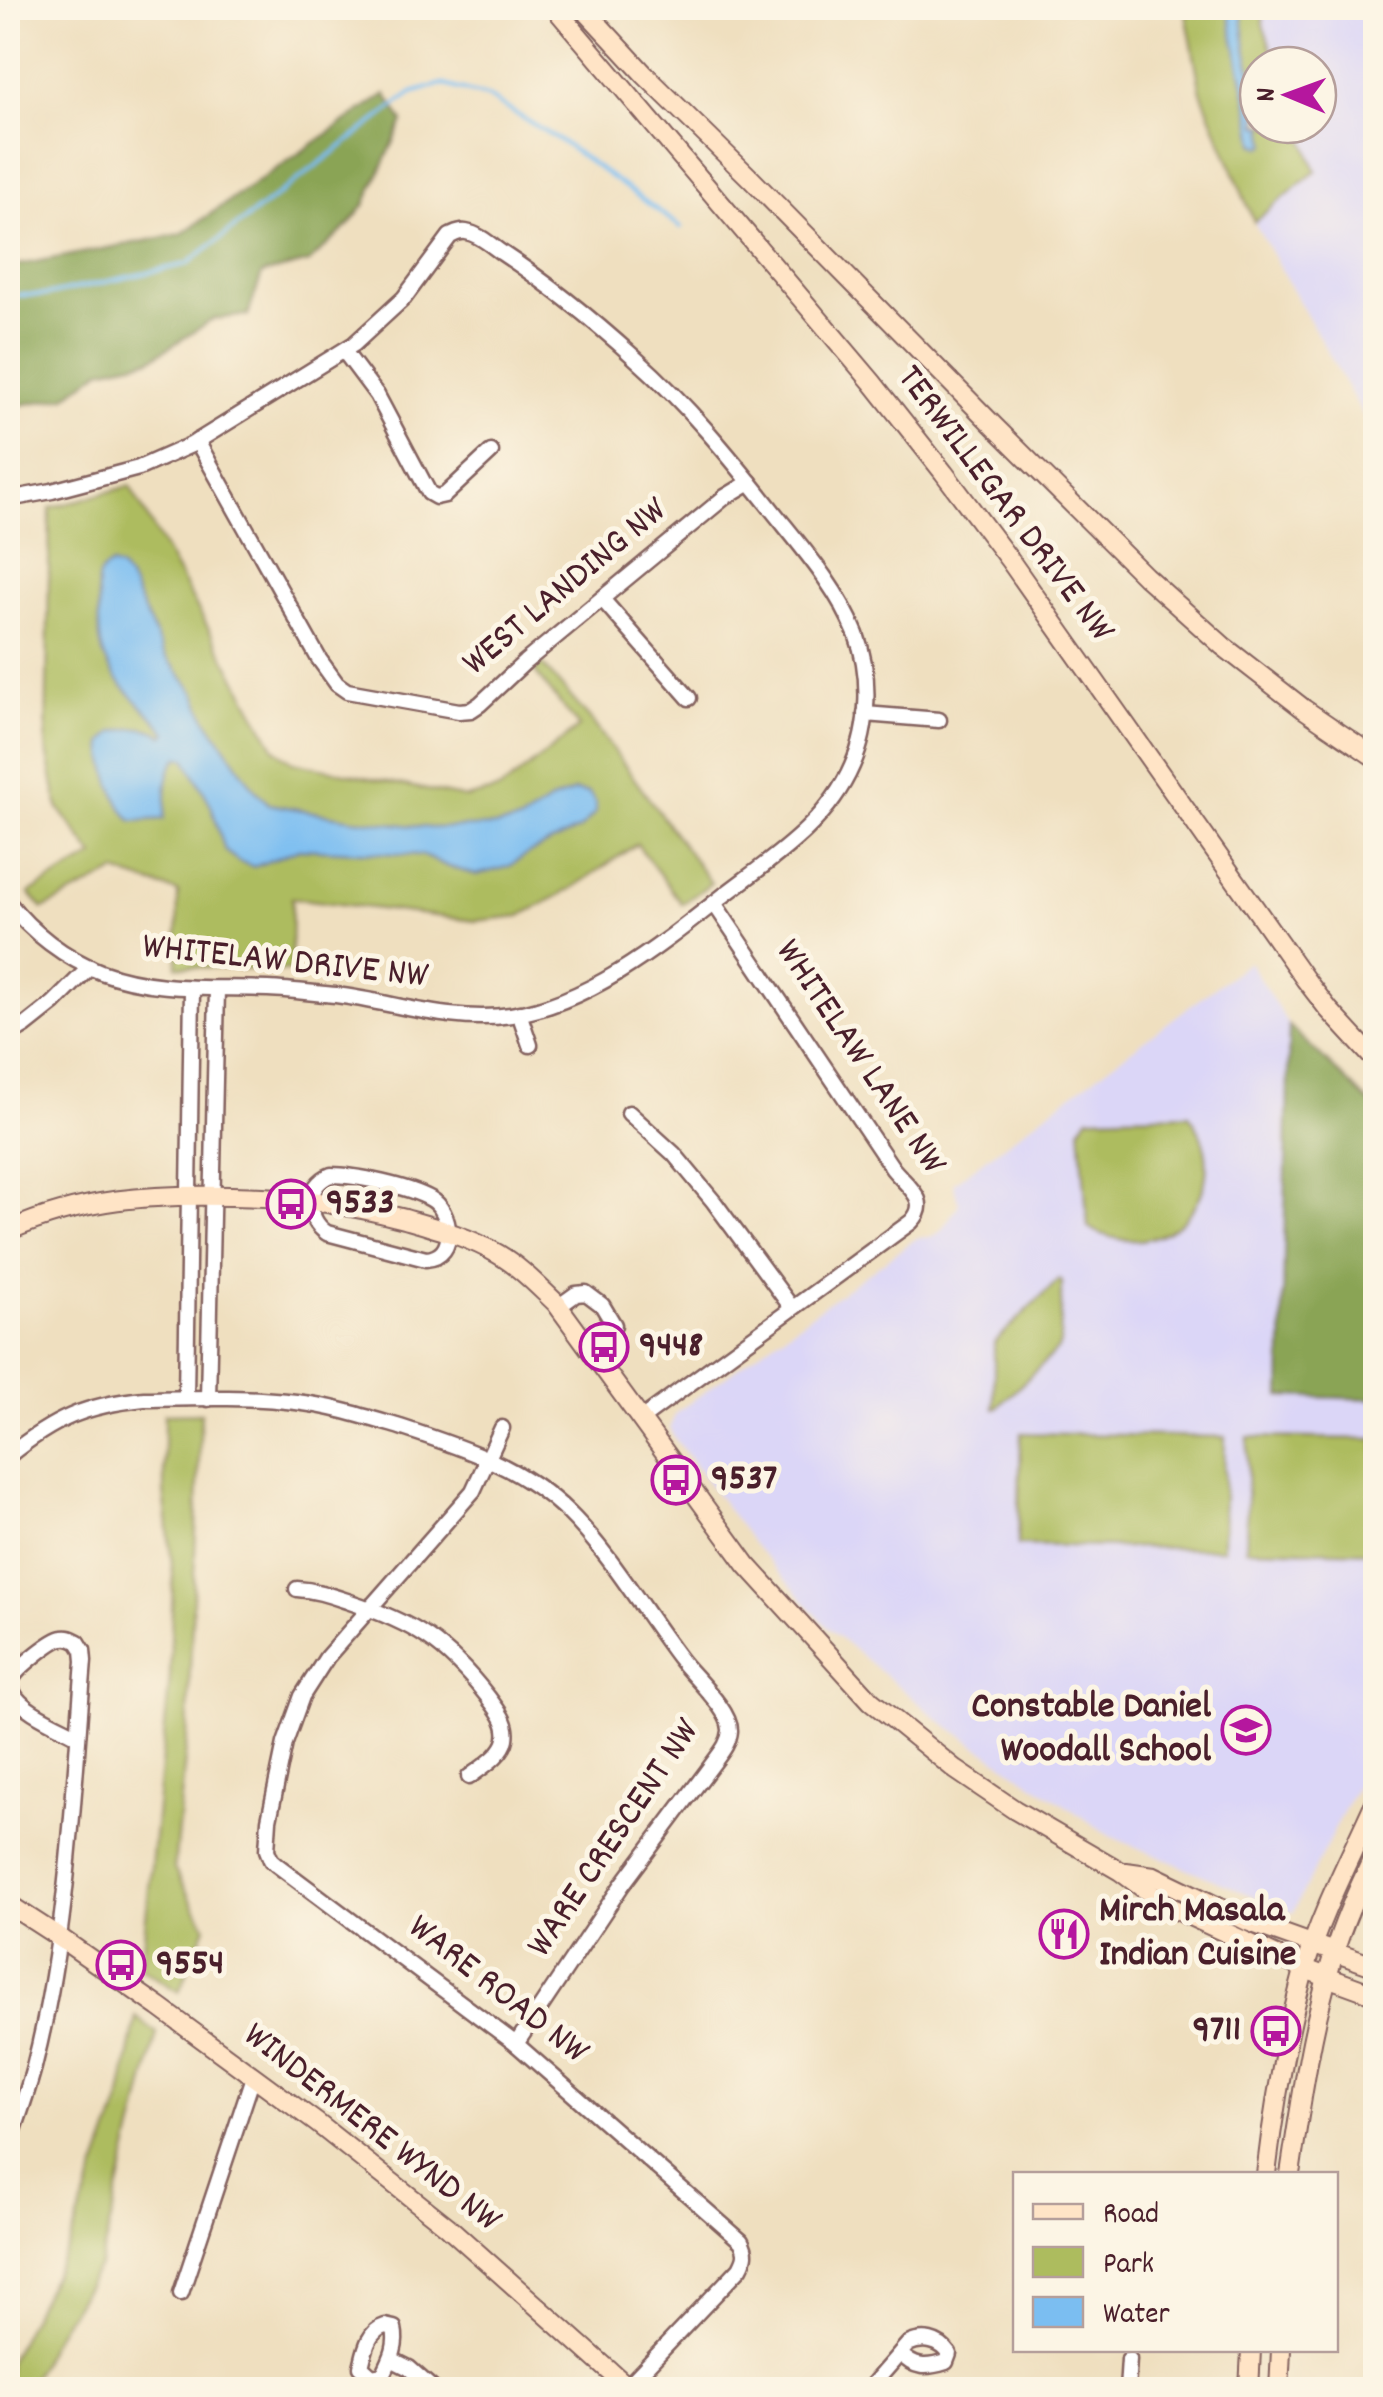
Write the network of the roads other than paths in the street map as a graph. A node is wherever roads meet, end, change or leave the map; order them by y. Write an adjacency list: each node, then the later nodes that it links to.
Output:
1 (554, 8): 21 (street, TERWILLEGAR DRIVE NW)
2 (583, 8): 12 (street, TERWILLEGAR DRIVE NW)
3 (344, 351): 4 (street); 5 (street); 6 (street, WHITELAW DRIVE NW)
4 (197, 441): 7 (street); 8 (street, WEST LANDING NW)
5 (492, 452)
6 (750, 482): 8 (street, WEST LANDING NW); 10 (street, WHITELAW DRIVE NW)
7 (8, 499)
8 (602, 599): 9 (street)
9 (689, 698)
10 (865, 714): 11 (street); 14 (street, WHITELAW DRIVE NW)
11 (939, 720)
12 (1376, 758)
13 (8, 902): 15 (street, WHITELAW DRIVE NW)
14 (714, 903): 18 (street, WHITELAW DRIVE NW); 29 (street, WHITELAW LANE NW)
15 (90, 967): 16 (street, WHITELAW DRIVE NW); 19 (street)
16 (192, 989): 17 (street, WHITELAW DRIVE NW); 23 (street)
17 (217, 989): 18 (street, WHITELAW DRIVE NW); 24 (street)
18 (520, 1013): 20 (street)
19 (8, 1036)
20 (530, 1046)
21 (1376, 1061)
22 (630, 1113): 29 (street)
23 (189, 1194): 24 (street); 26 (street); 31 (street)
24 (212, 1195): 25 (street); 32 (street)
25 (311, 1200): 27 (street); 27 (street); 27 (street)
26 (8, 1231)
27 (448, 1232): 28 (street)
28 (558, 1306): 30 (street); 30 (street)
29 (792, 1308): 33 (street, WHITELAW LANE NW)
30 (592, 1353): 33 (street)
31 (186, 1398): 32 (street, WARE CRESCENT NW); 35 (street, WARE CRESCENT NW)
32 (208, 1399): 36 (street, WARE CRESCENT NW)
33 (641, 1419): 43 (street)
34 (502, 1428): 36 (street)
35 (8, 1456)
36 (489, 1459): 38 (street, WARE ROAD NW); 52 (street, WARE CRESCENT NW)
37 (297, 1589): 38 (street)
38 (370, 1608): 40 (street); 52 (street, WARE ROAD NW)
39 (78, 1736): 39 (street); 45 (street)
40 (470, 1777)
41 (1376, 1800): 46 (street)
42 (1376, 1852): 47 (street)
43 (1120, 1871): 46 (street); 49 (street)
44 (8, 1904): 45 (street, WINDERMERE WYND NW)
45 (59, 1936): 53 (street, WINDERMERE WYND NW); 54 (street)
46 (1314, 1944): 47 (street); 49 (street)
47 (1334, 1952): 48 (street); 50 (street)
48 (1376, 1967)
49 (1305, 1968): 50 (street); 55 (street)
50 (1328, 1977): 51 (street); 56 (street)
51 (1376, 1995)
52 (516, 2044): 63 (street, WARE ROAD NW)
53 (253, 2077): 57 (street); 63 (street, WINDERMERE WYND NW)
54 (8, 2147)
55 (1266, 2172)
56 (1290, 2172)
57 (181, 2293)
58 (1251, 2352): 67 (street)
59 (1281, 2352): 68 (street)
60 (900, 2354): 65 (street)
61 (391, 2359): 64 (street)
62 (1130, 2359): 66 (street)
63 (628, 2389)
64 (434, 2390)
65 (868, 2390)
66 (1127, 2390)
67 (1250, 2390)
68 (1279, 2390)

